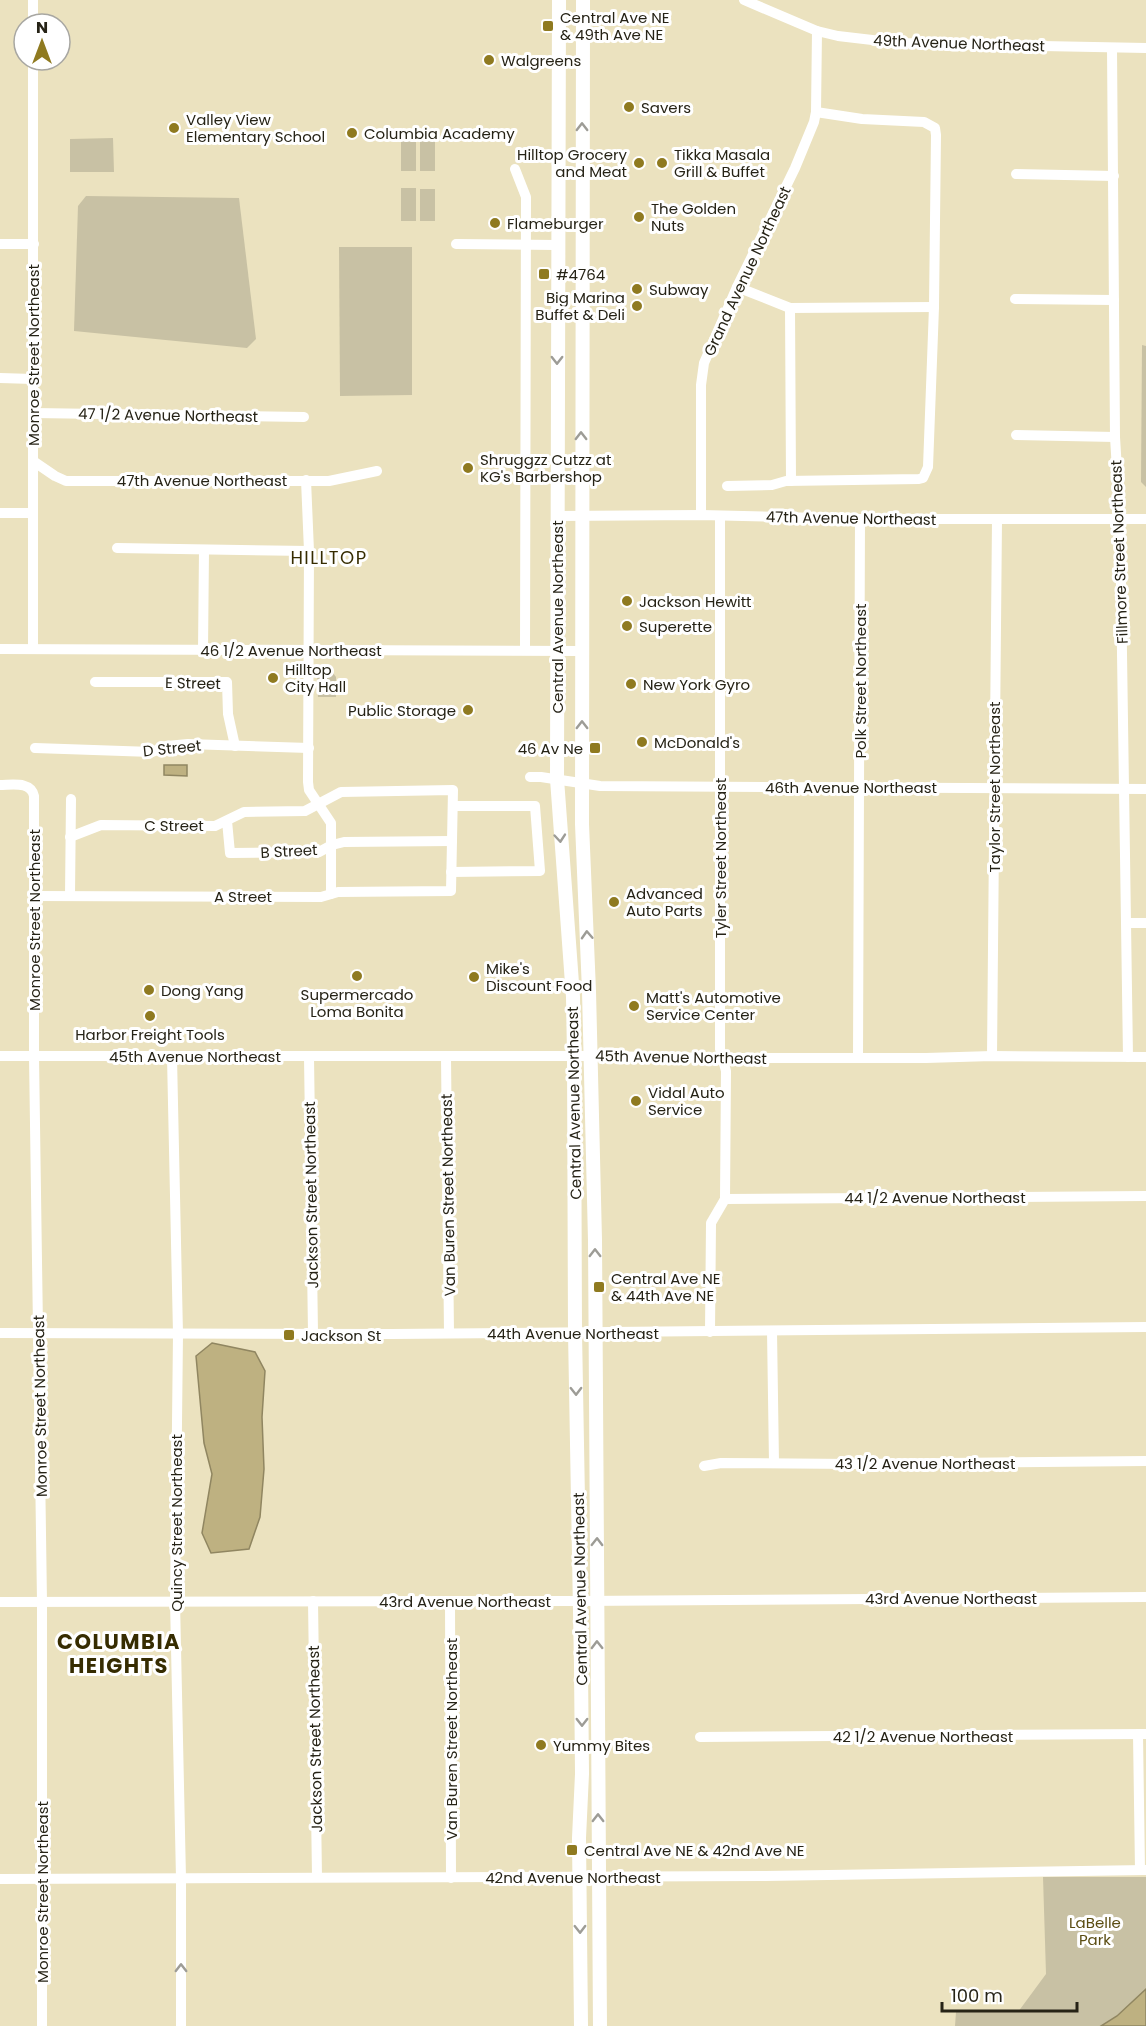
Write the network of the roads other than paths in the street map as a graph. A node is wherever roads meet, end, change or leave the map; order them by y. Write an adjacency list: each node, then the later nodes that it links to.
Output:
1 (559, 0): 16 (main road, Central Avenue Northeast)
2 (583, 0): 37 (main road, Central Avenue Northeast, one-way to 2)
3 (744, 0): 4 (street, 49th Avenue Northeast)
4 (817, 31): 5 (street, 49th Avenue Northeast); 8 (street, Grand Avenue Northeast)
5 (1112, 48): 6 (street, 49th Avenue Northeast); 11 (street, Fillmore Street Northeast)
6 (1146, 48)
7 (33, 72): 13 (street, Monroe Street Northeast)
8 (816, 112): 17 (street, Grand Avenue Northeast); 20 (street)
9 (515, 169): 15 (street)
10 (1016, 174): 11 (street)
11 (1114, 176): 19 (street, Fillmore Street Northeast)
12 (0, 244): 13 (street)
13 (34, 244): 23 (street, Monroe Street Northeast)
14 (456, 244): 15 (street)
15 (527, 245): 16 (street); 50 (street)
16 (557, 245): 36 (main road, Central Avenue Northeast, one-way to 36)
17 (737, 287): 21 (street); 35 (street, Grand Avenue Northeast)
18 (1015, 299): 19 (street)
19 (1114, 300): 27 (street, Fillmore Street Northeast)
20 (934, 307): 21 (street); 31 (street)
21 (790, 308): 31 (street)
22 (0, 378): 23 (street)
23 (33, 379): 24 (street, Monroe Street Northeast)
24 (33, 413): 25 (street, 47 1/2 Avenue Northeast); 28 (street, Monroe Street Northeast)
25 (304, 417)
26 (1016, 435): 27 (street)
27 (1115, 437): 41 (street, Fillmore Street Northeast)
28 (33, 461): 30 (street, 47th Avenue Northeast); 34 (street, Monroe Street Northeast)
29 (377, 471): 30 (street, 47th Avenue Northeast)
30 (306, 480): 45 (street)
31 (791, 481): 32 (street)
32 (727, 486)
33 (0, 513): 34 (street)
34 (33, 513): 47 (street, Monroe Street Northeast)
35 (701, 515): 37 (street, 47th Avenue Northeast); 38 (street, 47th Avenue Northeast)
36 (557, 516): 37 (street, 47th Avenue Northeast); 51 (main road, Central Avenue Northeast)
37 (582, 516): 52 (main road, Central Avenue Northeast)
38 (720, 516): 39 (street, 47th Avenue Northeast); 61 (street, Tyler Street Northeast)
39 (860, 519): 40 (street, 47th Avenue Northeast); 62 (street, Polk Street Northeast)
40 (997, 519): 41 (street, 47th Avenue Northeast); 63 (street, Taylor Street Northeast)
41 (1120, 519): 42 (street, 47th Avenue Northeast); 64 (street, Fillmore Street Northeast)
42 (1146, 519)
43 (117, 548): 44 (street)
44 (204, 550): 45 (street); 48 (street)
45 (309, 551): 49 (street)
46 (0, 649): 47 (street, 46 1/2 Avenue Northeast)
47 (33, 649): 48 (street, 46 1/2 Avenue Northeast)
48 (203, 650): 49 (street, 46 1/2 Avenue Northeast)
49 (308, 650): 50 (street, 46 1/2 Avenue Northeast); 56 (street)
50 (525, 650): 51 (street, 46 1/2 Avenue Northeast)
51 (557, 651): 52 (street, 46 1/2 Avenue Northeast); 58 (main road, Central Avenue Northeast)
52 (581, 651): 59 (main road, Central Avenue Northeast, one-way to 52)
53 (95, 682): 54 (street, E Street)
54 (236, 746): 55 (street, D Street); 56 (street, D Street)
55 (35, 748)
56 (309, 748): 67 (street)
57 (530, 777): 58 (street, 46th Avenue Northeast)
58 (557, 779): 59 (street, 46th Avenue Northeast); 81 (main road, Central Avenue Northeast, one-way to 81)
59 (582, 784): 61 (street, 46th Avenue Northeast); 82 (main road, Central Avenue Northeast, one-way to 59)
60 (0, 785): 76 (street, Monroe Street Northeast)
61 (720, 787): 62 (street, 46th Avenue Northeast); 89 (street, Tyler Street Northeast)
62 (859, 788): 63 (street, 46th Avenue Northeast); 90 (street, Polk Street Northeast)
63 (994, 788): 64 (street, 46th Avenue Northeast); 83 (street, Taylor Street Northeast)
64 (1124, 789): 65 (street, 46th Avenue Northeast); 77 (street, Fillmore Street Northeast)
65 (1146, 789)
66 (70, 799): 70 (street)
67 (318, 804): 68 (street, C Street); 69 (street, C Street); 72 (street)
68 (453, 806): 71 (street); 73 (street)
69 (227, 820): 70 (street, C Street); 72 (street, B Street)
70 (70, 837): 75 (street)
71 (452, 842): 72 (street, B Street); 73 (street)
72 (332, 845): 74 (street)
73 (451, 872): 74 (street, A Street)
74 (331, 894): 75 (street, A Street)
75 (70, 895): 76 (street, A Street)
76 (34, 896): 80 (street, Monroe Street Northeast)
77 (1127, 923): 78 (street); 84 (street, Fillmore Street Northeast)
78 (1146, 923)
79 (0, 1056): 80 (street, 45th Avenue Northeast)
80 (34, 1056): 85 (street, 45th Avenue Northeast); 100 (street, Monroe Street Northeast)
81 (574, 1056): 82 (street, 45th Avenue Northeast); 87 (street, 45th Avenue Northeast); 96 (main road, Central Avenue Northeast)
82 (590, 1056): 89 (street, 45th Avenue Northeast); 97 (main road, Central Avenue Northeast, one-way to 82)
83 (992, 1056): 84 (street, 45th Avenue Northeast); 90 (street, 45th Avenue Northeast)
84 (1128, 1056): 88 (street, 45th Avenue Northeast)
85 (172, 1057): 86 (street, 45th Avenue Northeast); 102 (street, Quincy Street Northeast)
86 (309, 1057): 87 (street, 45th Avenue Northeast); 95 (street, Jackson Street Northeast)
87 (446, 1057): 101 (street, Van Buren Street Northeast)
88 (1146, 1057)
89 (724, 1058): 90 (street, 45th Avenue Northeast); 92 (street, Tyler Street Northeast)
90 (858, 1058)
91 (1146, 1196): 92 (street, 44 1/2 Avenue Northeast)
92 (725, 1199): 98 (street)
93 (1146, 1327): 94 (street, 44th Avenue Northeast)
94 (772, 1331): 98 (street, 44th Avenue Northeast); 104 (street)
95 (313, 1332): 101 (street, 44th Avenue Northeast); 102 (street, 44th Avenue Northeast)
96 (575, 1332): 97 (street, 44th Avenue Northeast); 101 (street, 44th Avenue Northeast); 110 (main road, Central Avenue Northeast, one-way to 110)
97 (595, 1332): 98 (street, 44th Avenue Northeast); 111 (main road, Central Avenue Northeast, one-way to 97)
98 (711, 1332)
99 (0, 1333): 100 (street, 44th Avenue Northeast)
100 (39, 1333): 102 (street, 44th Avenue Northeast); 113 (street, Monroe Street Northeast)
101 (449, 1333)
102 (178, 1334): 107 (street, Quincy Street Northeast)
103 (1146, 1461): 104 (street, 43 1/2 Avenue Northeast)
104 (774, 1463): 105 (street, 43 1/2 Avenue Northeast)
105 (704, 1466)
106 (1146, 1597): 111 (street, 43rd Avenue Northeast)
107 (176, 1601): 108 (street, 43rd Avenue Northeast); 113 (street, 43rd Avenue Northeast); 121 (street, Quincy Street Northeast)
108 (314, 1601): 109 (street, 43rd Avenue Northeast); 118 (street, Jackson Street Northeast)
109 (450, 1601): 110 (street, 43rd Avenue Northeast); 122 (street, Van Buren Street Northeast)
110 (580, 1601): 111 (street, 43rd Avenue Northeast); 119 (main road, Central Avenue Northeast, one-way to 119)
111 (596, 1601): 117 (main road, Central Avenue Northeast, one-way to 111)
112 (0, 1602): 113 (street, 43rd Avenue Northeast)
113 (42, 1602): 120 (street, Monroe Street Northeast)
114 (1142, 1734): 115 (street, 42 1/2 Avenue Northeast); 116 (street)
115 (700, 1737)
116 (1143, 1870): 117 (street, 42nd Avenue Northeast)
117 (599, 1876): 119 (street, 42nd Avenue Northeast); 125 (main road, Central Avenue Northeast)
118 (316, 1877): 121 (street, 42nd Avenue Northeast); 122 (street, 42nd Avenue Northeast)
119 (580, 1877): 122 (street, 42nd Avenue Northeast); 124 (main road, Central Avenue Northeast, one-way to 124)
120 (42, 1878): 121 (street, 42nd Avenue Northeast); 123 (street, 42nd Avenue Northeast); 126 (street, Monroe Street Northeast)
121 (181, 1878): 127 (street, Quincy Street Northeast, one-way to 121)
122 (451, 1878)
123 (0, 1879)
124 (581, 2020): 125 (main road)
125 (600, 2020)
126 (42, 2026)
127 (181, 2026)

